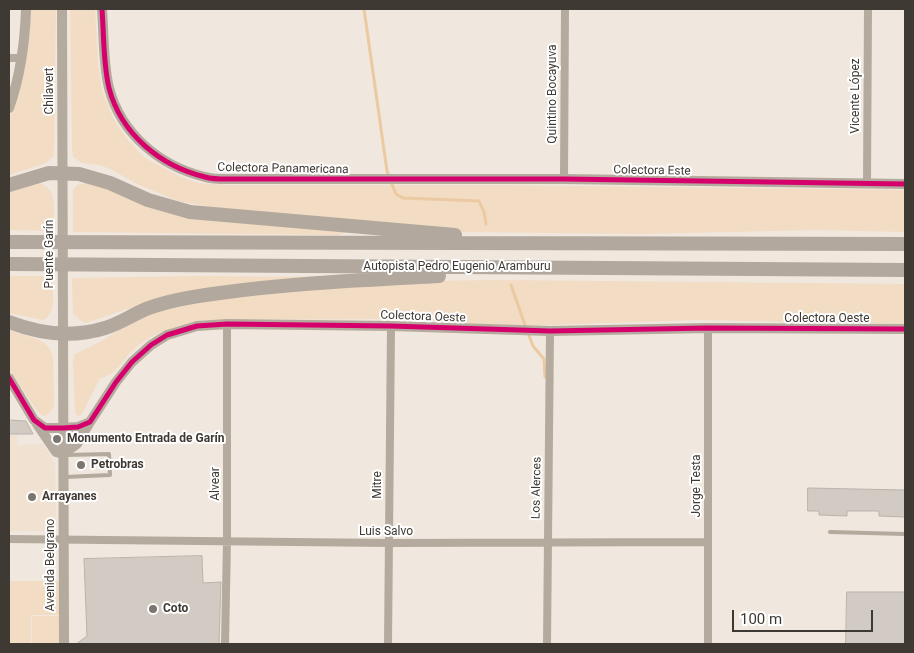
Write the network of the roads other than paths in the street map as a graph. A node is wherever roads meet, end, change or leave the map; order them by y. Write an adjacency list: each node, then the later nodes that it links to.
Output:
1 (26, 9): 7 (street)
2 (62, 9): 9 (street, Chilavert)
3 (102, 9): 11 (street, Colectora Panamericana)
4 (565, 9): 10 (street, Quintino Bocayuva)
5 (868, 9): 12 (street, Vicente López)
6 (9, 58): 7 (street)
7 (21, 58): 8 (street)
8 (9, 108)
9 (63, 173): 14 (highway); 17 (highway); 29 (street, Puente Garín)
10 (564, 179): 11 (street, Colectora Este); 12 (street, Colectora Este)
11 (398, 180)
12 (867, 184): 13 (street, Colectora Este)
13 (905, 184)
14 (9, 185)
15 (9, 242): 17 (highway, Autopista Pedro Eugenio Aramburu)
16 (905, 243): 17 (highway, Autopista Pedro Eugenio Aramburu)
17 (540, 244)
18 (9, 264): 19 (highway, Autopista Pedro Eugenio Aramburu)
19 (531, 268): 20 (highway, Autopista Pedro Eugenio Aramburu); 29 (highway)
20 (748, 269): 21 (highway, Autopista Pedro Eugenio Aramburu); 22 (highway)
21 (905, 270)
22 (905, 278)
23 (9, 322): 29 (highway)
24 (227, 324): 25 (street, Colectora Oeste); 32 (street, Colectora Oeste); 40 (street, Alvear)
25 (391, 326): 28 (street, Colectora Oeste); 42 (street, Mitre)
26 (708, 328): 27 (street, Colectora Oeste); 28 (street, Colectora Oeste); 41 (street, Jorge Testa)
27 (905, 329)
28 (550, 331): 43 (street, Los Alerces)
29 (64, 335): 33 (street, Avenida Belgrano)
30 (9, 378): 31 (street)
31 (34, 420): 33 (street); 34 (street)
32 (90, 422): 33 (street); 34 (street, Colectora Oeste)
33 (63, 428): 34 (street, Avenida Belgrano)
34 (63, 455): 35 (street, Avenida Belgrano); 35 (lane)
35 (63, 477): 39 (street, Avenida Belgrano)
36 (830, 532): 37 (lane)
37 (905, 534)
38 (9, 539): 39 (street, Luis Salvo)
39 (64, 539): 40 (street, Luis Salvo); 44 (street, Avenida Belgrano)
40 (227, 541): 42 (street, Luis Salvo); 45 (street, Alvear)
41 (708, 542): 43 (street, Luis Salvo); 48 (street, Jorge Testa)
42 (389, 543): 43 (street, Luis Salvo); 46 (street, Mitre)
43 (548, 543): 47 (street, Los Alerces)
44 (64, 644)
45 (225, 644)
46 (388, 644)
47 (547, 644)
48 (708, 644)

